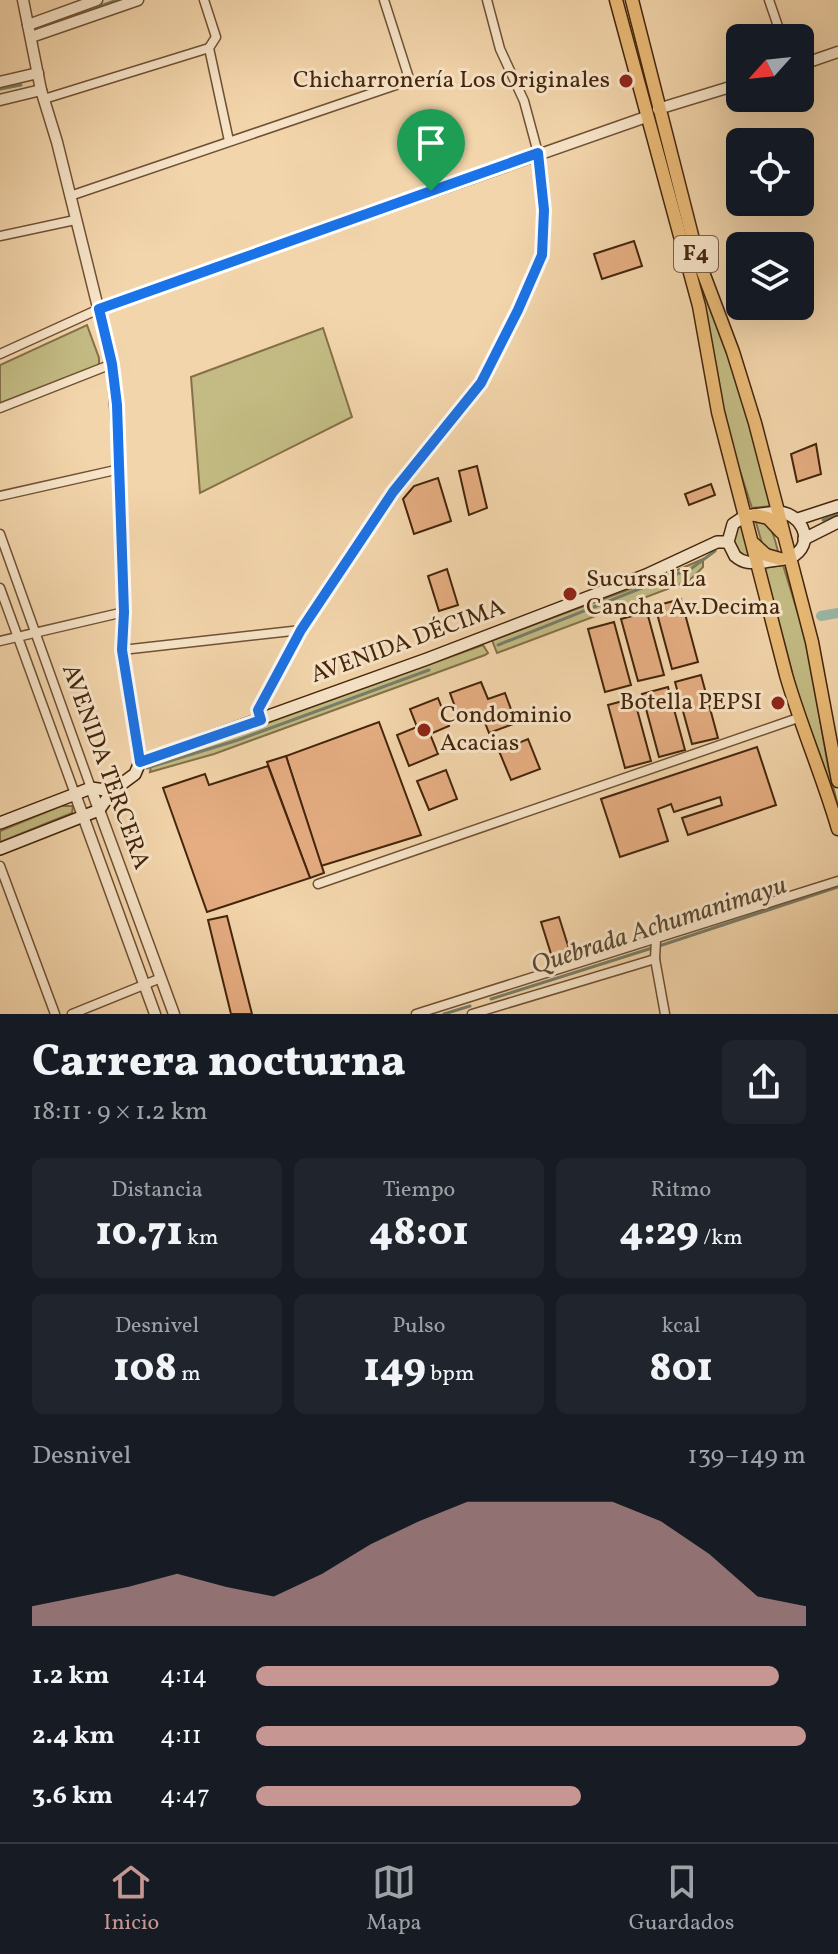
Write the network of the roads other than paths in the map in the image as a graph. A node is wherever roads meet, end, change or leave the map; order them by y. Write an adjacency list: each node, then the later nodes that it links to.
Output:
1 (23, 0): 11 (street)
2 (97, 0): 11 (street)
3 (138, 0): 12 (street)
4 (204, 0): 13 (street)
5 (384, 0): 23 (street)
6 (487, 0): 24 (street)
7 (616, 0): 22 (highway, F4)
8 (632, 0): 21 (highway, F4)
9 (769, 0): 10 (street)
10 (777, 24)
11 (28, 25): 12 (street)
12 (31, 37): 16 (street)
13 (209, 48): 19 (street); 23 (street)
14 (838, 52): 15 (street)
15 (814, 60)
16 (38, 73): 17 (street); 19 (street)
17 (0, 82)
18 (726, 88): 21 (street)
19 (42, 95): 20 (street); 25 (street)
20 (0, 100)
21 (658, 109): 35 (highway, F4)
22 (646, 117): 24 (street); 36 (highway, F4)
23 (229, 141): 25 (street)
24 (538, 153): 28 (street); 48 (street)
25 (70, 196): 26 (street)
26 (75, 220): 27 (street); 28 (street)
27 (0, 236)
28 (99, 309): 29 (street); 30 (street)
29 (0, 354)
30 (112, 364): 31 (street); 32 (street)
31 (0, 408)
32 (120, 469): 33 (street); 47 (street)
33 (0, 496)
34 (838, 506): 37 (main road)
35 (777, 512): 36 (main road); 37 (main road); 40 (highway, F4)
36 (750, 516): 40 (highway); 42 (highway, F4); 43 (main road)
37 (798, 519): 41 (main road)
38 (838, 522): 41 (main road)
39 (0, 534): 49 (street, AVENIDA TERCERA)
40 (783, 534): 44 (highway, F4)
41 (804, 539): 44 (main road)
42 (752, 541): 44 (highway); 45 (highway, F4)
43 (728, 542): 45 (main road); 54 (main road, AVENIDA DÉCIMA)
44 (785, 558): 45 (main road); 56 (highway, F4)
45 (757, 563): 53 (highway, F4)
46 (0, 588): 50 (street, AVENIDA TERCERA)
47 (124, 612): 49 (street); 52 (street)
48 (301, 630): 52 (street); 54 (street)
49 (35, 632): 50 (street); 57 (street, AVENIDA TERCERA)
50 (18, 638): 51 (street); 59 (street, AVENIDA TERCERA)
51 (0, 641)
52 (122, 650): 55 (street)
53 (798, 718): 63 (highway, F4); 67 (street)
54 (261, 720): 55 (main road, AVENIDA DÉCIMA)
55 (140, 762): 58 (main road, AVENIDA DÉCIMA)
56 (838, 781)
57 (91, 788): 58 (main road); 59 (main road); 60 (street, AVENIDA TERCERA)
58 (112, 791): 60 (main road, AVENIDA DÉCIMA)
59 (75, 794): 61 (street, AVENIDA TERCERA); 62 (main road)
60 (99, 810): 61 (main road); 69 (street, AVENIDA TERCERA)
61 (83, 816): 64 (main road); 70 (street, AVENIDA TERCERA)
62 (0, 823)
63 (838, 829)
64 (0, 849)
65 (0, 866): 73 (street)
66 (838, 881): 68 (street)
67 (318, 884)
68 (656, 948): 71 (street); 72 (street); 79 (street)
69 (161, 978): 70 (street); 76 (street, AVENIDA TERCERA)
70 (144, 984): 74 (street); 75 (street, AVENIDA TERCERA)
71 (479, 994): 72 (street); 77 (street)
72 (484, 1012): 78 (street)
73 (55, 1014)
74 (72, 1014)
75 (155, 1014)
76 (174, 1014)
77 (416, 1014)
78 (472, 1014)
79 (665, 1014)

